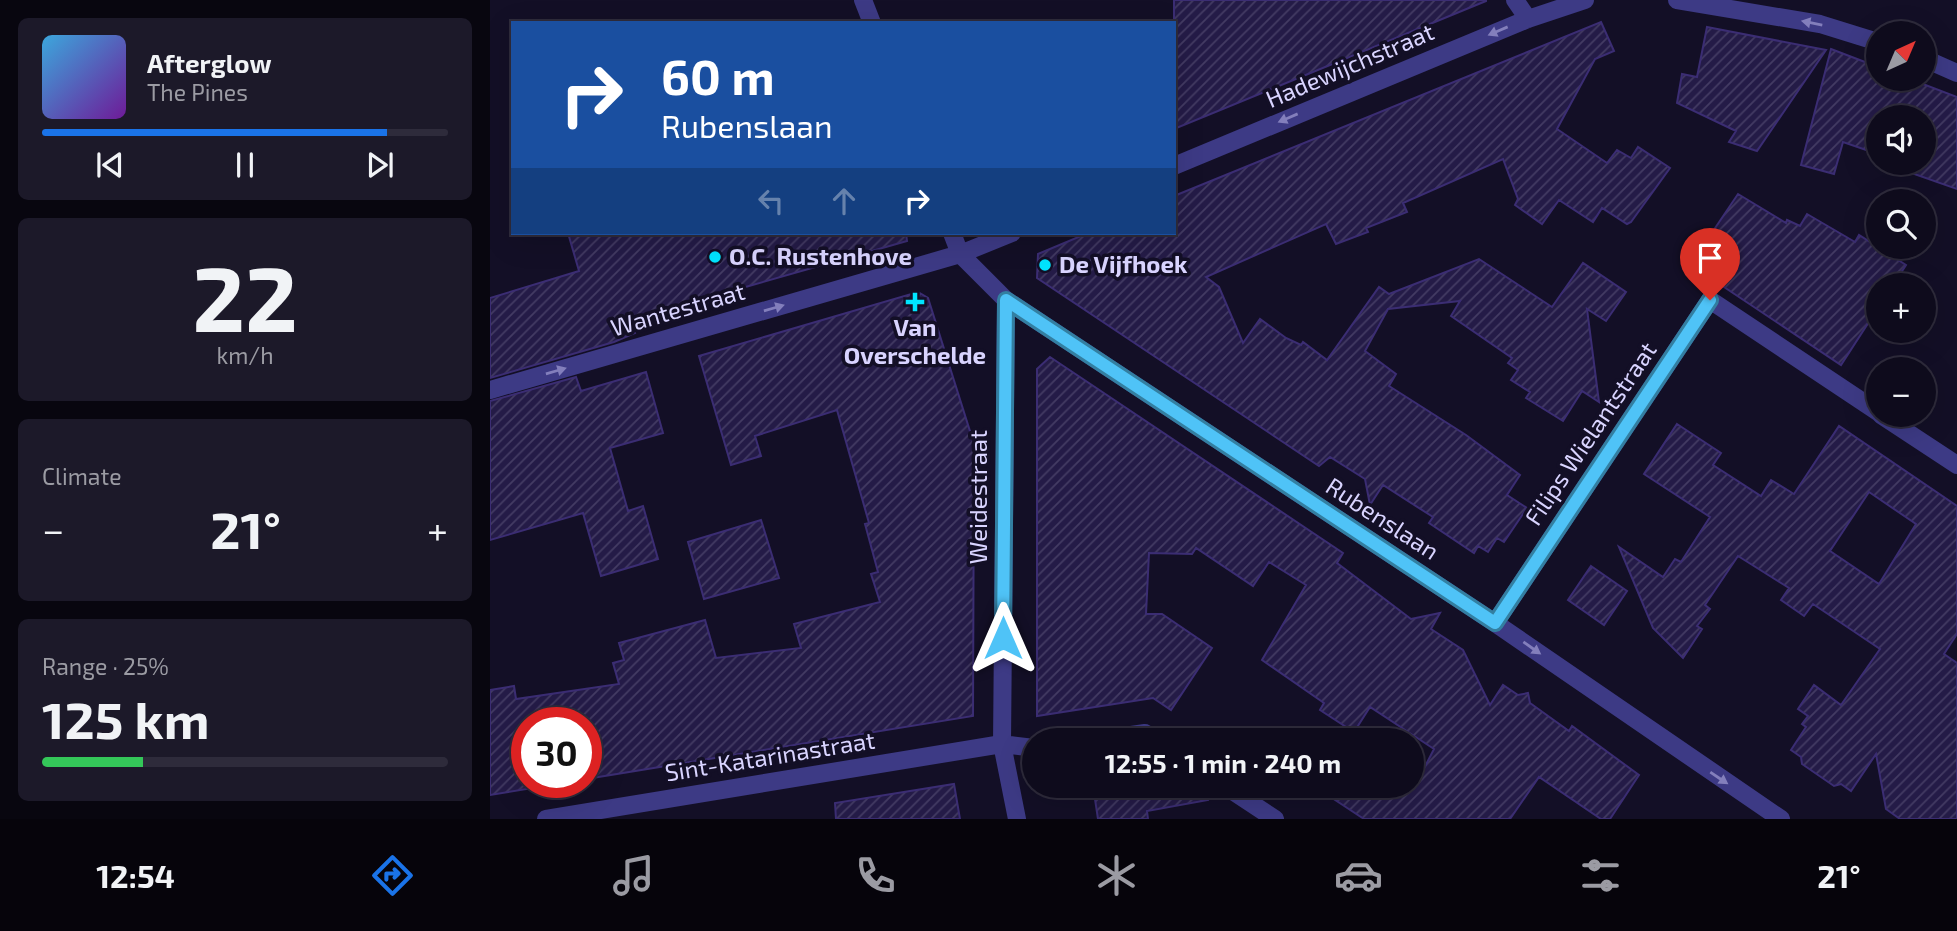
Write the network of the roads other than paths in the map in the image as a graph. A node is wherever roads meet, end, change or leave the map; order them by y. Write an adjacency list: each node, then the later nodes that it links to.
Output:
1 (863, 0): 6 (street)
2 (1516, 0): 5 (street)
3 (1585, 0): 5 (street, Hadewijchstraat)
4 (1677, 0): 7 (street, one-way to 4)
5 (1528, 19): 10 (street, Hadewijchstraat, one-way to 10)
6 (871, 21)
7 (1866, 38)
8 (1936, 64): 9 (street)
9 (1957, 73)
10 (1176, 165)
11 (953, 235): 13 (street)
12 (1007, 235): 13 (street)
13 (960, 254): 14 (street, Rubenslaan); 15 (street, Wantestraat, one-way to 13)
14 (1006, 300): 19 (street, Rubenslaan); 20 (street, Weidestraat)
15 (490, 390)
16 (1866, 405): 19 (street, Filips Wielantstraat)
17 (1900, 427): 18 (street, Filips Wielantstraat)
18 (1957, 465)
19 (1495, 623): 26 (street, Rubenslaan, one-way to 26)
20 (1002, 744): 21 (street, Sint-Katarinastraat); 23 (street, Sint-Katarinastraat); 24 (street, Weidestraat)
21 (1022, 746)
22 (1243, 798): 25 (street)
23 (546, 819)
24 (1017, 819)
25 (1275, 819)
26 (1781, 819)

